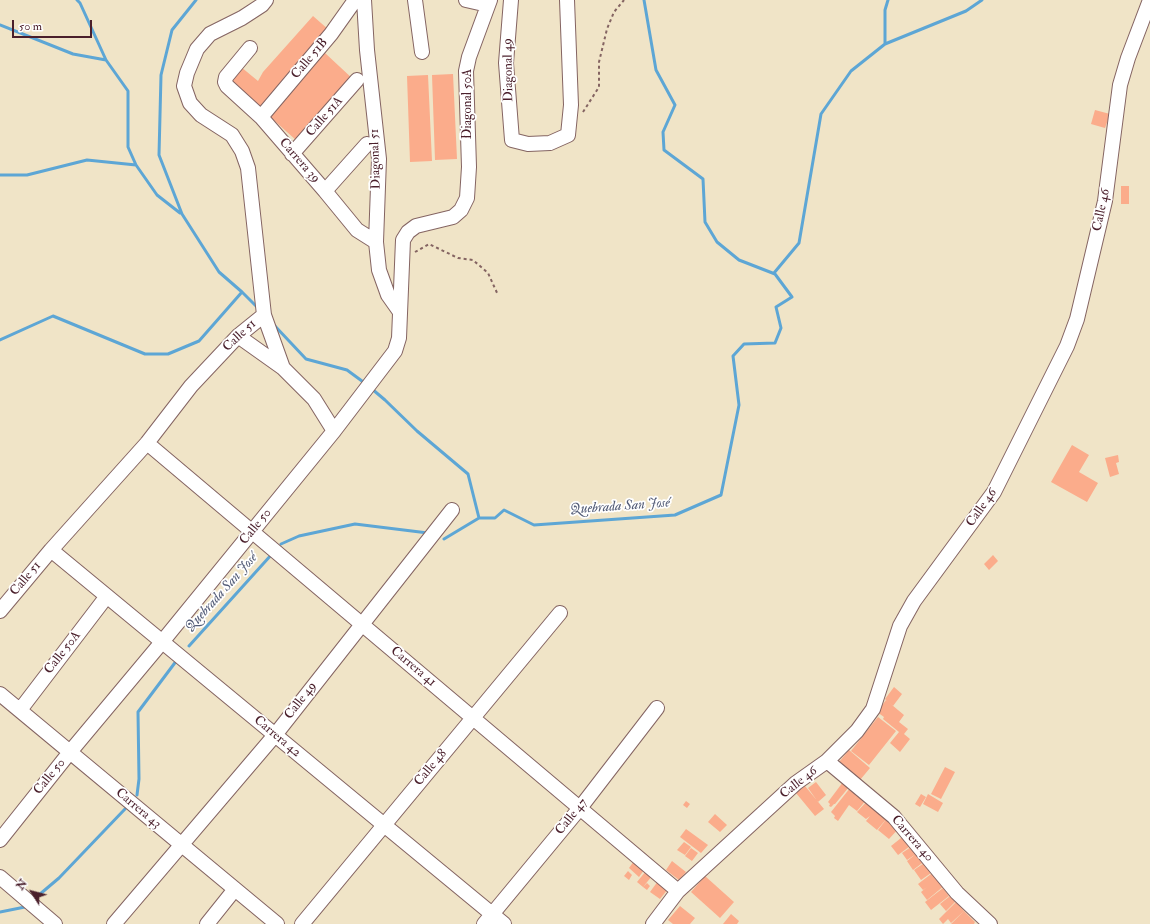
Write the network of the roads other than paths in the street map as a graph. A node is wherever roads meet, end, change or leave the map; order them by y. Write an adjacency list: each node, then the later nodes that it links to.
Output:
1 (266, 0): 20 (street, Calle 51)
2 (358, 0): 13 (street, Calle 51B)
3 (364, 0): 18 (street, Diagonal 51)
4 (415, 0): 11 (street)
5 (466, 0): 9 (street)
6 (511, 0): 7 (street, Diagonal 49)
7 (567, 0)
8 (1150, 0): 39 (street, Calle 46)
9 (489, 3): 17 (street, Diagonal 50A)
10 (250, 48): 13 (street, Carrera 39)
11 (422, 52)
12 (357, 80): 15 (street, Calle 51A)
13 (261, 117): 15 (street, Carrera 39)
14 (367, 144): 16 (street)
15 (292, 154): 16 (street, Carrera 39)
16 (325, 191): 18 (street, Carrera 39)
17 (461, 210): 19 (street, Calle 50)
18 (376, 242): 19 (street, Diagonal 51)
19 (400, 312): 23 (street, Calle 50)
20 (264, 314): 21 (street, Calle 51); 22 (street)
21 (238, 336): 22 (street); 24 (street, Calle 51)
22 (283, 368): 23 (street)
23 (334, 431): 26 (street, Calle 50)
24 (147, 443): 26 (street, Carrera 41); 27 (street, Calle 51)
25 (452, 510): 31 (street, Calle 49)
26 (252, 532): 31 (street, Carrera 41); 32 (street, Calle 50)
27 (51, 550): 28 (street, Carrera 42); 29 (street, Calle 51)
28 (107, 596): 32 (street, Carrera 42); 35 (street, Calle 50A)
29 (0, 611)
30 (560, 613): 36 (street, Calle 48)
31 (362, 624): 36 (street, Carrera 41); 37 (street, Calle 49)
32 (162, 642): 37 (street, Carrera 42); 38 (street, Calle 50)
33 (0, 694): 35 (street, Carrera 43)
34 (657, 708): 40 (street, Calle 47)
35 (20, 710): 38 (street, Carrera 43)
36 (473, 718): 40 (street, Carrera 41); 41 (street, Calle 48)
37 (275, 734): 41 (street, Carrera 42); 43 (street, Calle 49)
38 (70, 752): 42 (street, Calle 50); 43 (street, Carrera 43)
39 (827, 761): 46 (street, Calle 46); 55 (street, Carrera 40)
40 (580, 808): 46 (street, Carrera 41); 47 (street, Calle 47)
41 (384, 825): 47 (street, Carrera 42); 52 (street, Calle 48)
42 (0, 840)
43 (182, 845): 45 (street, Carrera 43); 49 (street, Calle 49)
44 (0, 877): 48 (street)
45 (235, 889): 50 (street); 51 (street, Carrera 43)
46 (678, 891): 54 (street, Calle 46)
47 (488, 919): 53 (street, Carrera 42)
48 (55, 924)
49 (114, 924)
50 (207, 924)
51 (277, 924)
52 (302, 924)
53 (504, 924)
54 (653, 924)
55 (990, 924)

